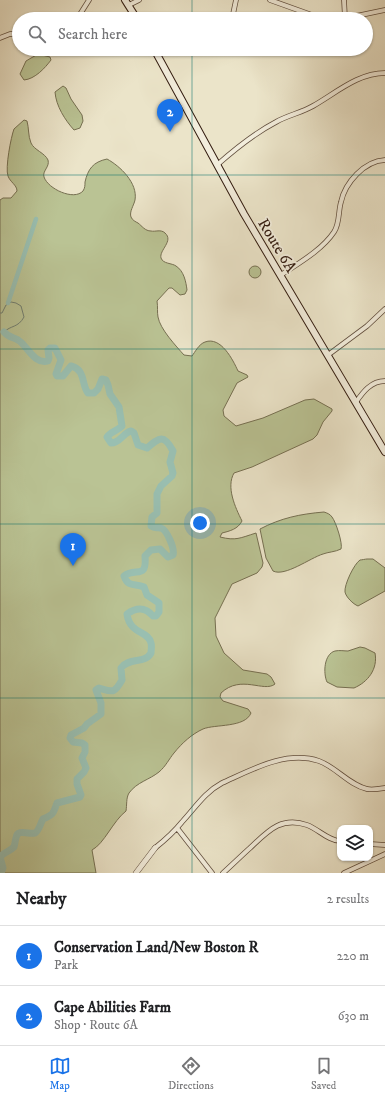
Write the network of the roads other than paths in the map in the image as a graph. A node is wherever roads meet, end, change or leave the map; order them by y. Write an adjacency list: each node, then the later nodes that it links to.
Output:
1 (89, 0): 9 (street)
2 (139, 0): 7 (street)
3 (236, 0): 11 (street)
4 (270, 0): 6 (street)
5 (344, 0): 13 (street)
6 (276, 1): 12 (street)
7 (127, 2): 10 (main road)
8 (385, 10): 14 (street)
9 (81, 12)
10 (133, 12)
11 (233, 12)
12 (305, 12)
13 (345, 12)
14 (373, 12)
15 (12, 34): 16 (street)
16 (0, 38)
17 (158, 56): 20 (main road, Route 6A)
18 (385, 72): 20 (street)
19 (385, 160): 21 (street)
20 (216, 165): 21 (main road, Route 6A)
21 (281, 275): 23 (main road, Route 6A)
22 (385, 309): 23 (street)
23 (328, 354): 25 (main road, Route 6A)
24 (385, 381): 25 (street)
25 (356, 402): 26 (main road, Route 6A)
26 (385, 452)
27 (385, 788): 28 (street)
28 (177, 828): 32 (street); 35 (street)
29 (337, 841): 36 (street)
30 (373, 844): 31 (street)
31 (385, 845)
32 (155, 848): 34 (street)
33 (385, 854): 37 (street)
34 (136, 873)
35 (212, 873)
36 (223, 873)
37 (344, 873)

